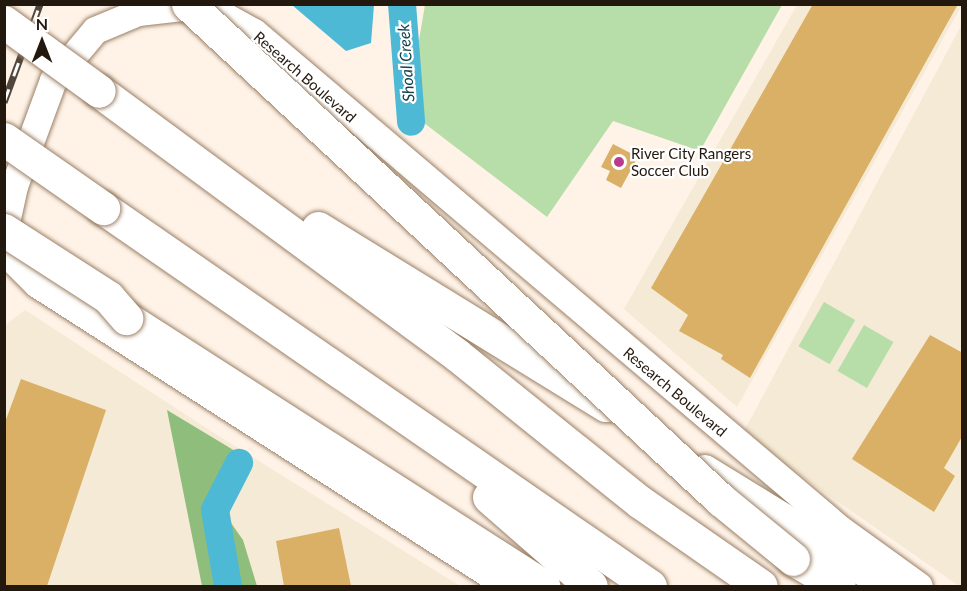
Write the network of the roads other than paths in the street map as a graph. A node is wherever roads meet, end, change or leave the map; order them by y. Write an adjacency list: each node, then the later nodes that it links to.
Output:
1 (188, 4): 9 (highway, bridge)
2 (4, 22): 4 (highway, bridge)
3 (4, 139): 8 (highway, bridge)
4 (247, 201): 14 (highway); 17 (highway)
5 (4, 230): 7 (highway, bridge)
6 (4, 257): 7 (highway)
7 (126, 318): 11 (highway)
8 (426, 435): 12 (highway); 13 (highway)
9 (794, 559): 15 (highway); 16 (highway)
10 (508, 586): 18 (main road, Research Boulevard)
11 (543, 586)
12 (591, 586)
13 (650, 586)
14 (761, 586)
15 (828, 586)
16 (838, 586)
17 (891, 586)
18 (919, 586)

